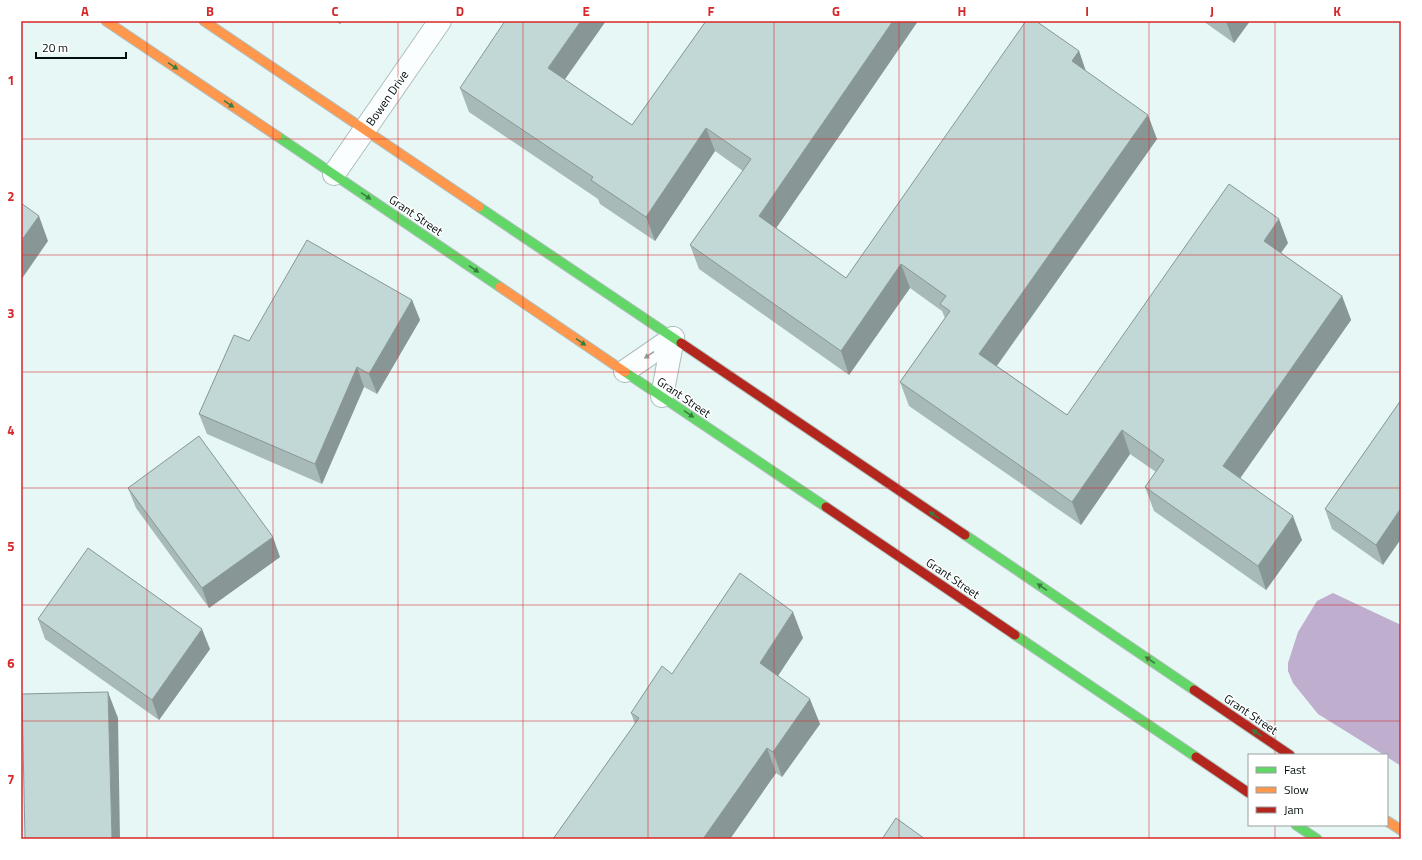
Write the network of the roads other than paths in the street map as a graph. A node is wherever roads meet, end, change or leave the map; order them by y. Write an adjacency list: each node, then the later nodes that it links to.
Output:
1 (106, 21): 5 (street, Grant Street, one-way to 5)
2 (204, 21): 4 (street, Grant Street)
3 (440, 21): 4 (street, Bowen Drive)
4 (365, 130): 5 (street, Bowen Drive); 6 (street, Grant Street)
5 (334, 174): 7 (street, Grant Street, one-way to 7)
6 (673, 338): 7 (street, one-way to 7); 8 (street); 9 (street, Grant Street, one-way to 6)
7 (625, 372): 8 (street, Grant Street)
8 (662, 396): 10 (street, Grant Street, one-way to 10)
9 (1289, 754)
10 (1248, 792)
11 (1388, 822): 13 (street)
12 (1298, 826): 14 (street)
13 (1401, 830)
14 (1317, 839)

